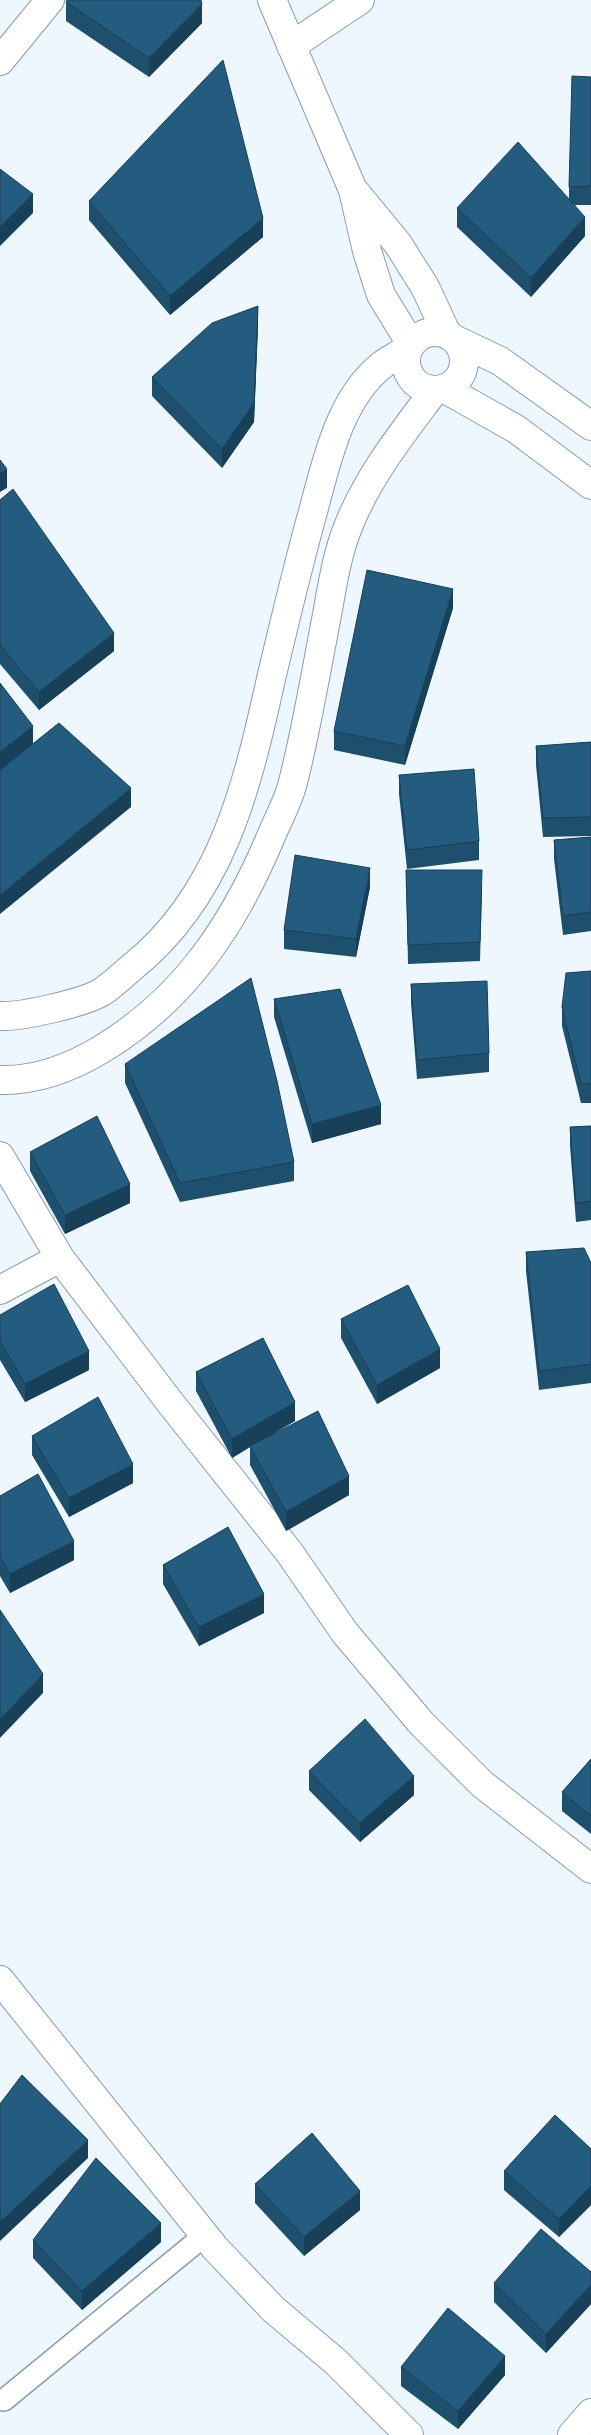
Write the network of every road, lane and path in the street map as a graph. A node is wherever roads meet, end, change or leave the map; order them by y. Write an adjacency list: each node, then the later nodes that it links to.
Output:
1 (50, 0): 5 (street)
2 (272, 0): 4 (street)
3 (360, 0): 4 (street)
4 (291, 46): 6 (street)
5 (0, 61)
6 (354, 190): 7 (street); 8 (street)
7 (451, 337): 8 (street); 9 (street); 10 (street)
8 (409, 347): 9 (street); 12 (street)
9 (440, 390): 11 (street); 13 (street)
10 (590, 423)
11 (591, 485)
12 (0, 1016)
13 (0, 1080)
14 (0, 1156): 15 (street)
15 (60, 1258): 16 (street); 17 (street)
16 (0, 1290)
17 (591, 1869)
18 (0, 1980): 19 (street)
19 (205, 2235): 20 (lane); 22 (street)
20 (4, 2400)
21 (591, 2413): 23 (street)
22 (409, 2435)
23 (572, 2435)

